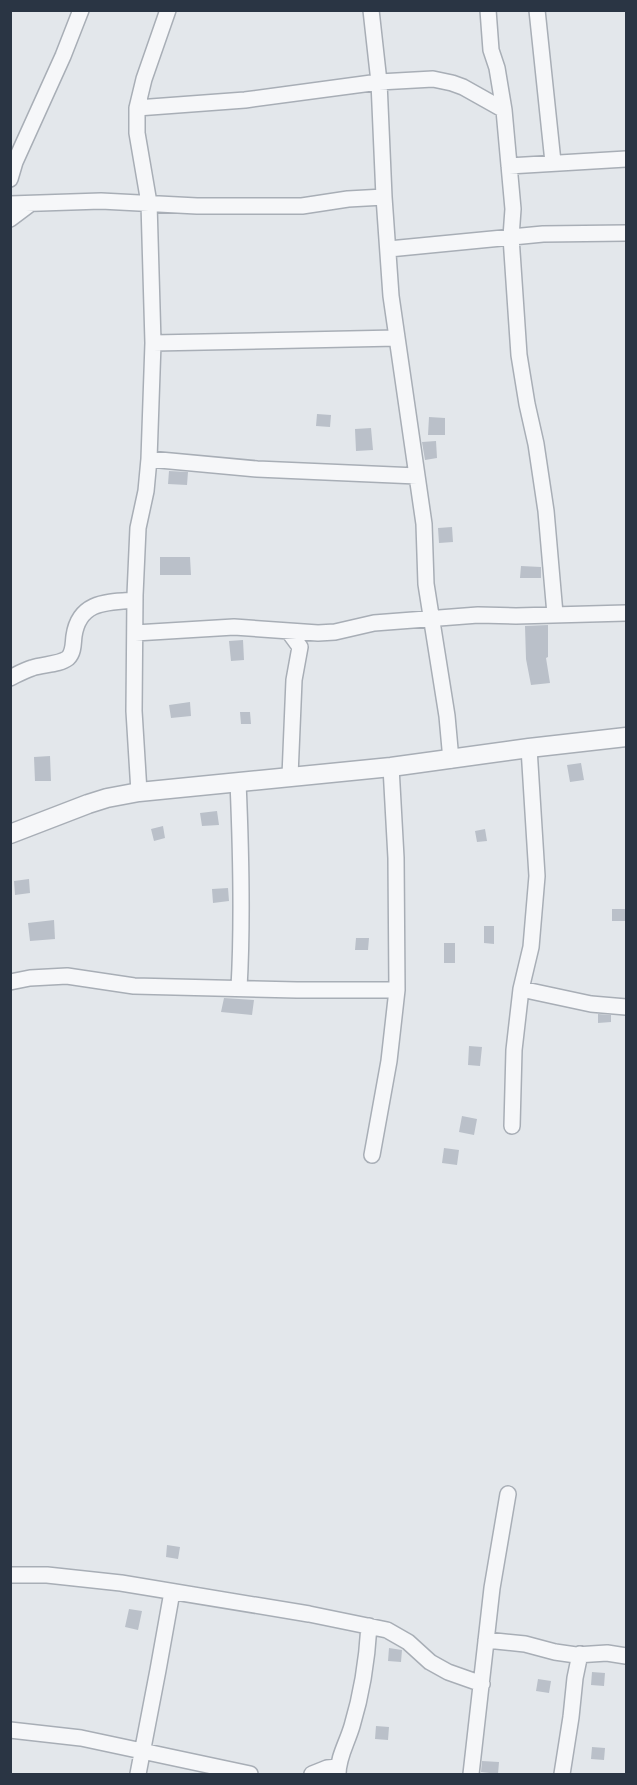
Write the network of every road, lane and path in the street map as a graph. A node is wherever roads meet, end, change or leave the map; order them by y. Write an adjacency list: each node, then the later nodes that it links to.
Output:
1 (81, 10): 12 (street)
2 (168, 10): 7 (street)
3 (371, 10): 6 (street)
4 (488, 10): 8 (street)
5 (537, 10): 10 (street)
6 (379, 82): 7 (street); 8 (street); 13 (street)
7 (137, 108): 14 (street)
8 (504, 110): 11 (street)
9 (627, 159): 10 (street)
10 (553, 162): 11 (street)
11 (508, 166): 19 (street)
12 (10, 179)
13 (384, 196): 14 (street); 20 (street)
14 (148, 203): 16 (street); 22 (street)
15 (10, 204): 16 (street)
16 (30, 204): 17 (street)
17 (10, 219)
18 (627, 233): 19 (street)
19 (511, 237): 20 (street); 27 (street)
20 (389, 249): 21 (street)
21 (397, 338): 22 (street); 24 (street)
22 (153, 343): 23 (street)
23 (149, 459): 24 (street); 25 (street)
24 (417, 476): 28 (street)
25 (135, 600): 30 (street); 33 (street)
26 (627, 613): 27 (street)
27 (555, 614): 28 (street)
28 (432, 619): 31 (street); 36 (street)
29 (289, 632): 30 (street); 31 (street); 32 (street)
30 (135, 633): 40 (street)
31 (318, 633): 32 (street)
32 (300, 647): 38 (street)
33 (10, 678)
34 (627, 737): 35 (street)
35 (529, 748): 36 (street); 44 (street)
36 (451, 760): 37 (street)
37 (391, 767): 38 (street); 45 (street)
38 (290, 776): 39 (street)
39 (238, 782): 40 (street); 43 (street)
40 (139, 792): 41 (street)
41 (10, 834)
42 (10, 982): 43 (street)
43 (239, 988): 45 (street)
44 (521, 989): 46 (street); 47 (street)
45 (397, 990): 48 (street)
46 (627, 1007)
47 (513, 1126)
48 (372, 1155)
49 (508, 1494): 53 (street)
50 (10, 1575): 51 (street)
51 (172, 1592): 52 (street); 58 (street)
52 (369, 1626): 56 (street); 59 (street)
53 (486, 1640): 54 (street); 56 (street)
54 (580, 1654): 55 (street); 64 (street)
55 (627, 1656)
56 (482, 1684): 63 (street)
57 (10, 1730): 58 (street)
58 (143, 1752): 60 (street); 61 (street)
59 (338, 1771): 62 (street)
60 (138, 1774)
61 (250, 1774)
62 (312, 1774)
63 (471, 1774)
64 (562, 1774)

